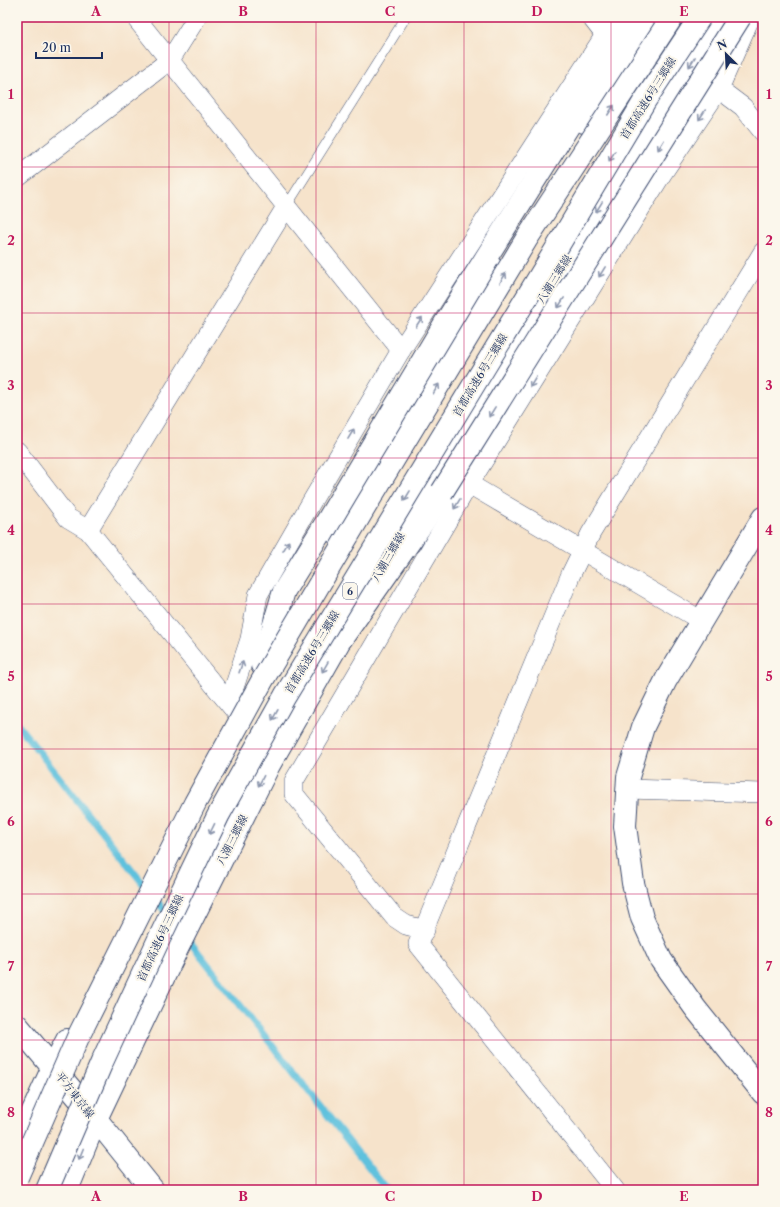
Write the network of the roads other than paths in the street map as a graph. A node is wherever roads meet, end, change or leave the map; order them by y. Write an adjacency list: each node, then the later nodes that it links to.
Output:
1 (135, 17): 14 (street)
2 (198, 17): 14 (street)
3 (406, 17): 18 (lane)
4 (591, 17): 13 (street)
5 (620, 17): 13 (street)
6 (639, 17): 30 (main road)
7 (651, 17): 30 (main road)
8 (672, 17): 40 (main road, one-way to 8, bridge)
9 (700, 17): 41 (main road, 首都高速6号三郷線 / 6, one-way to 41, bridge)
10 (720, 17): 21 (main road, 八潮三郷線, one-way to 21)
11 (740, 17): 29 (main road, one-way to 29, bridge)
12 (748, 17): 15 (street)
13 (605, 35): 22 (street, one-way to 13)
14 (170, 60): 17 (street); 18 (street)
15 (719, 89): 16 (street); 19 (street, one-way to 19)
16 (763, 132)
17 (17, 178)
18 (286, 207): 22 (street); 26 (street)
19 (617, 247): 21 (street); 24 (street, one-way to 24)
20 (763, 252): 27 (street)
21 (564, 263): 29 (main road, 八潮三郷線)
22 (401, 350): 31 (street, one-way to 22)
23 (17, 451): 26 (street)
24 (469, 484): 27 (street); 34 (street, one-way to 34)
25 (763, 518): 28 (main road)
26 (88, 530): 31 (street)
27 (583, 551): 28 (street); 34 (street)
28 (702, 621): 32 (main road)
29 (342, 638): 38 (main road, 八潮三郷線, one-way to 38)
30 (262, 665): 31 (main road)
31 (232, 708): 36 (main road)
32 (627, 789): 33 (street); 37 (main road)
33 (763, 793)
34 (425, 930): 44 (street)
35 (20, 1033): 36 (main road, 平方東京線)
36 (53, 1067): 38 (main road, 平方東京線); 39 (main road, 平方東京線)
37 (763, 1093)
38 (96, 1119): 42 (main road, 平方東京線, one-way to 42); 43 (main road)
39 (17, 1146)
40 (17, 1177)
41 (47, 1190)
42 (67, 1190)
43 (153, 1190)
44 (614, 1190)

